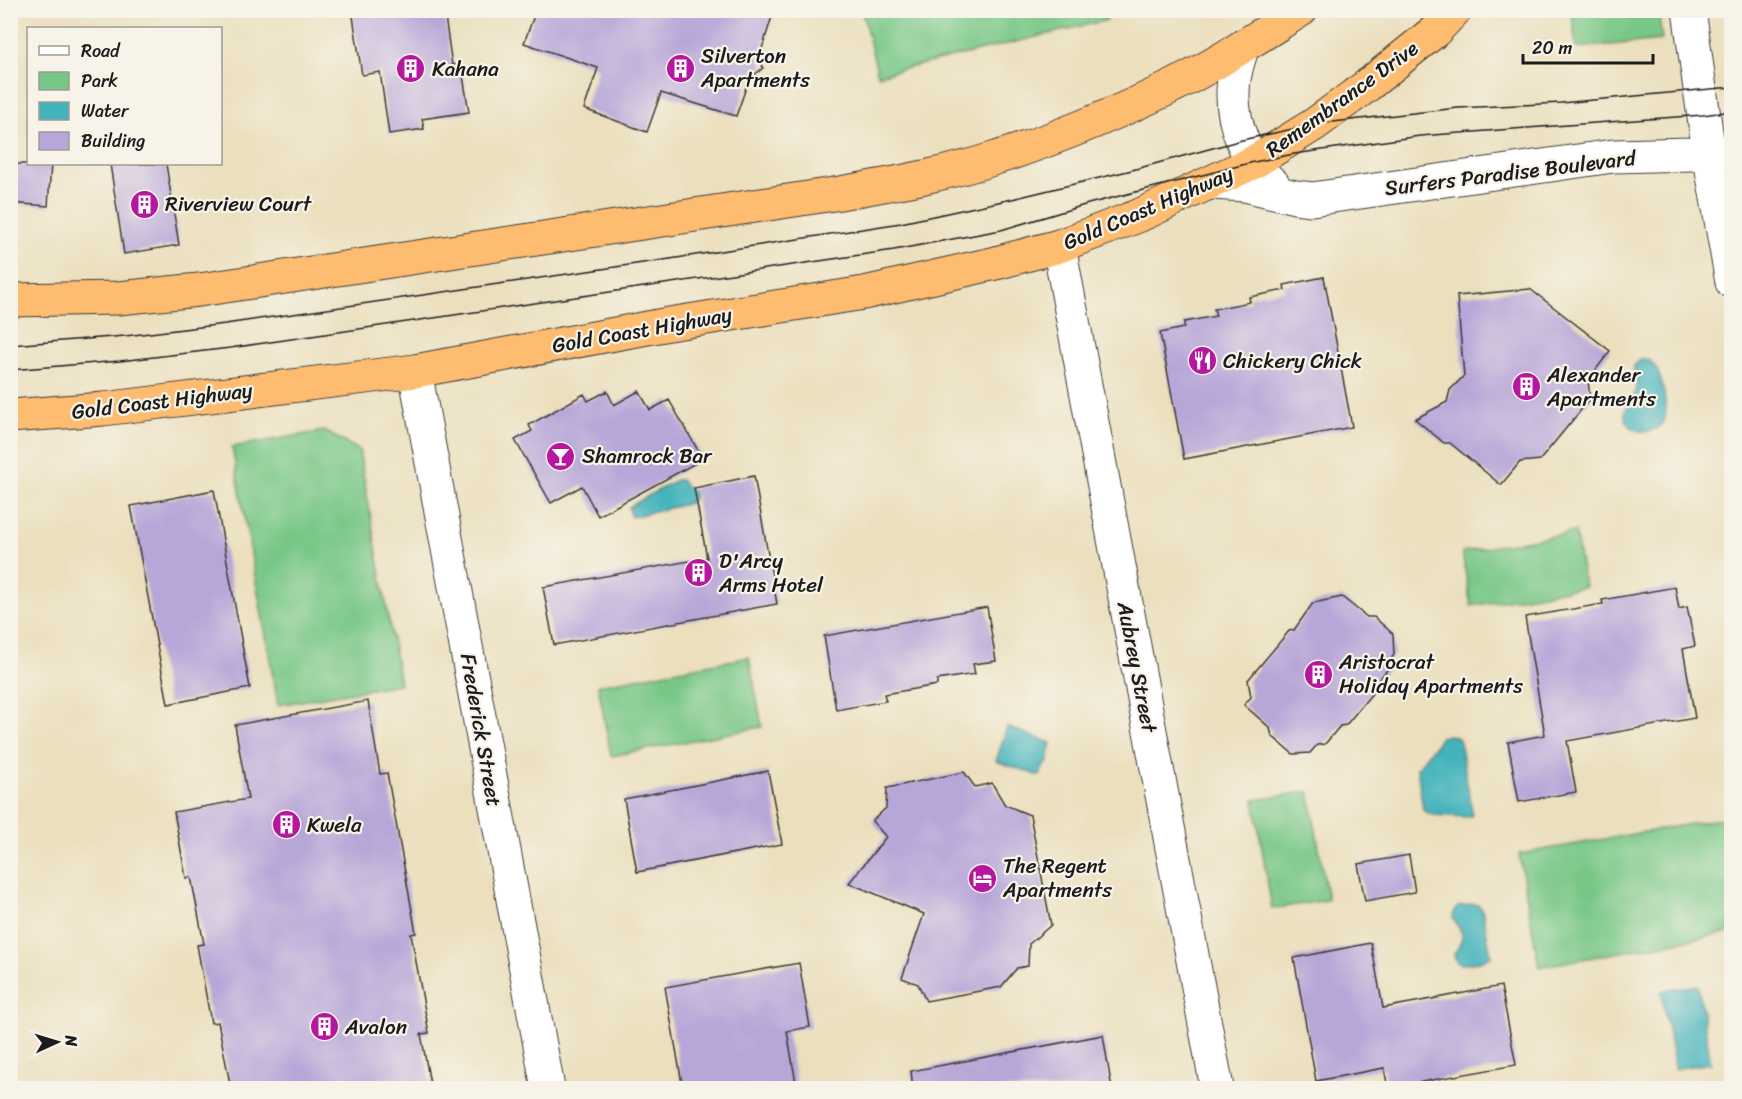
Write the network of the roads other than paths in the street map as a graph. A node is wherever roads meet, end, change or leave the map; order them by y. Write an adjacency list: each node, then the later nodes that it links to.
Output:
1 (1301, 10): 4 (highway)
2 (1455, 10): 6 (highway, Remembrance Drive)
3 (1689, 10): 5 (street)
4 (1243, 46): 6 (street); 11 (highway)
5 (1720, 153): 8 (street, Surfers Paradise Boulevard); 10 (street)
6 (1254, 162): 7 (highway, Gold Coast Highway); 8 (street)
7 (1212, 183): 8 (street, Surfers Paradise Boulevard); 9 (highway, Gold Coast Highway)
8 (1289, 195)
9 (1059, 246): 12 (highway, Gold Coast Highway); 15 (street, Aubrey Street)
10 (1731, 282)
11 (10, 300)
12 (415, 370): 13 (highway, Gold Coast Highway); 14 (street, Frederick Street)
13 (10, 416)
14 (548, 1089)
15 (1217, 1089)

